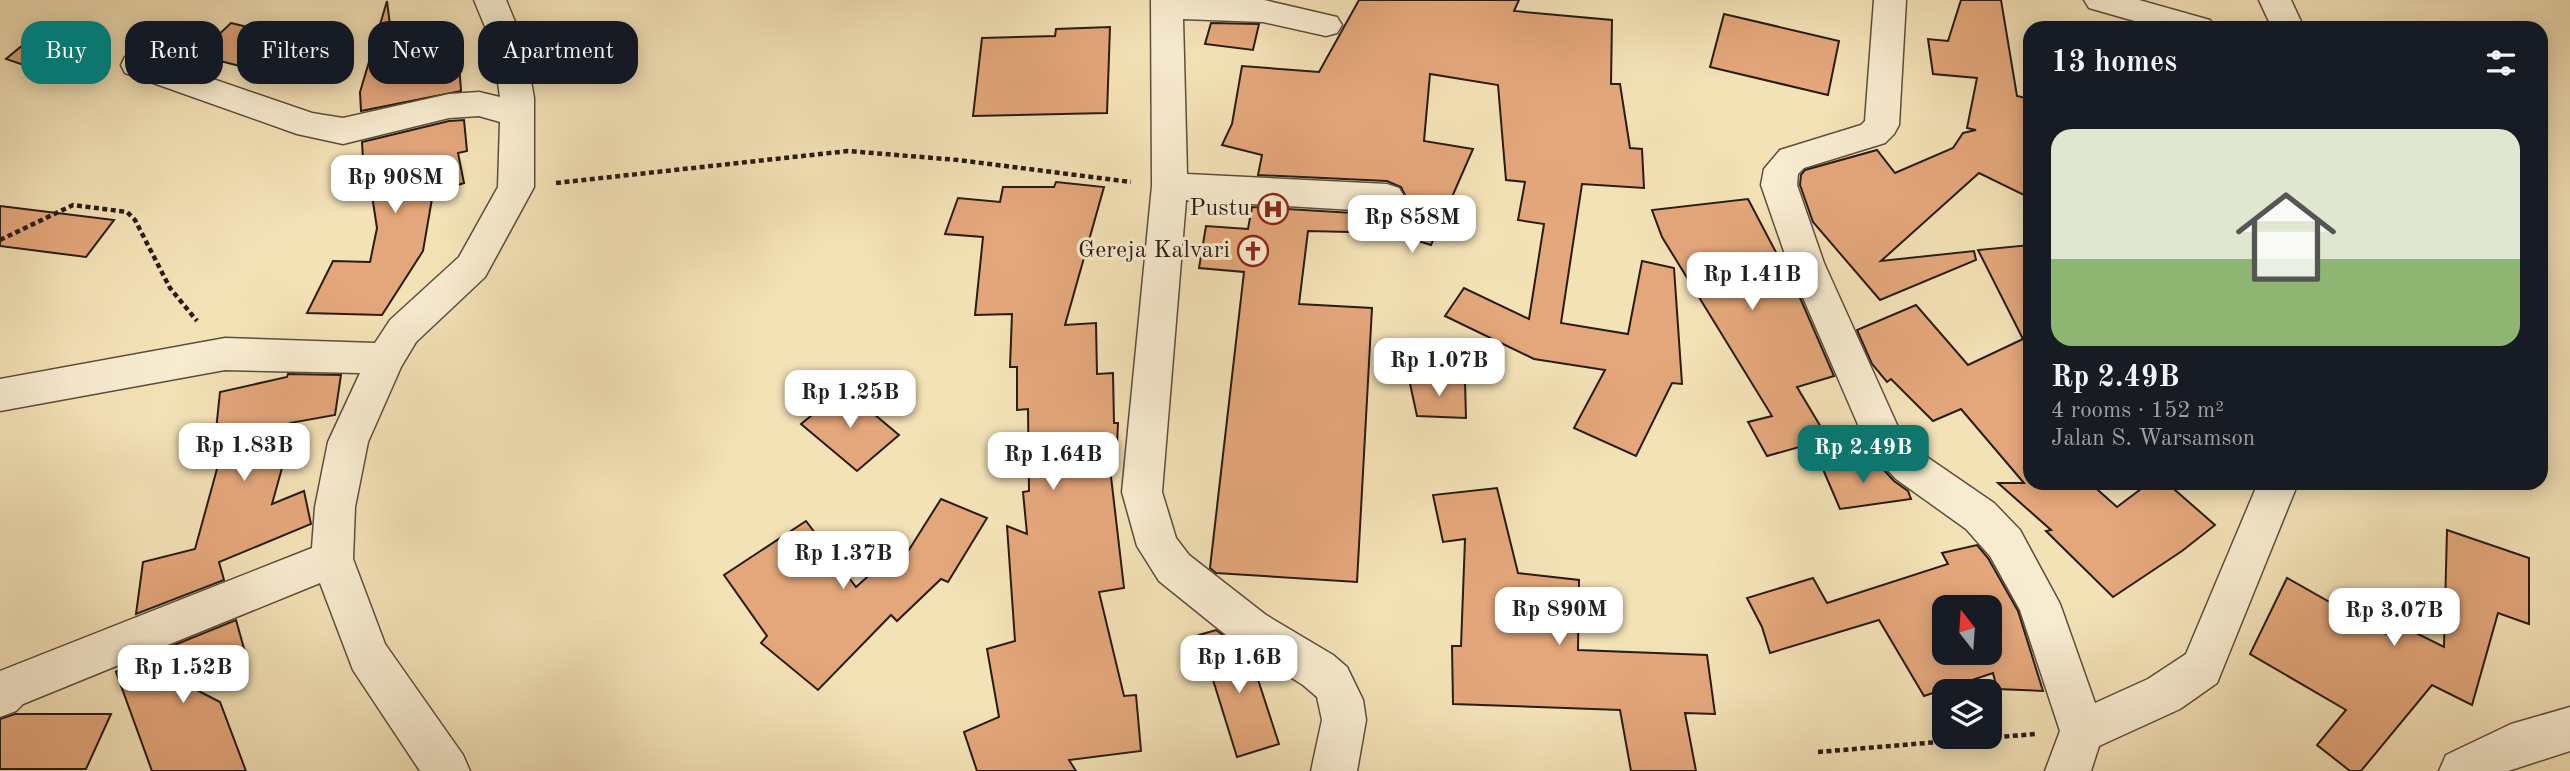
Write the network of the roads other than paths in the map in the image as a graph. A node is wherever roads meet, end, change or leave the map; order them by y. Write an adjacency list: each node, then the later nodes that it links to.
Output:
1 (490, 0): 10 (street)
2 (1890, 0): 19 (street)
3 (2100, 0): 6 (street)
4 (2275, 0): 7 (street)
5 (1168, 4): 8 (street); 11 (street)
6 (2174, 21)
7 (2285, 21)
8 (1326, 26)
9 (191, 84): 10 (street)
10 (517, 114): 13 (street)
11 (1170, 187): 12 (street); 21 (street)
12 (1387, 198)
13 (385, 359): 14 (street); 16 (street)
14 (0, 395)
15 (2275, 490): 19 (street)
16 (332, 559): 17 (street); 20 (street)
17 (0, 696)
18 (2570, 729): 23 (street)
19 (2081, 731): 22 (street)
20 (447, 771)
21 (1335, 771)
22 (2068, 771)
23 (2462, 771)

